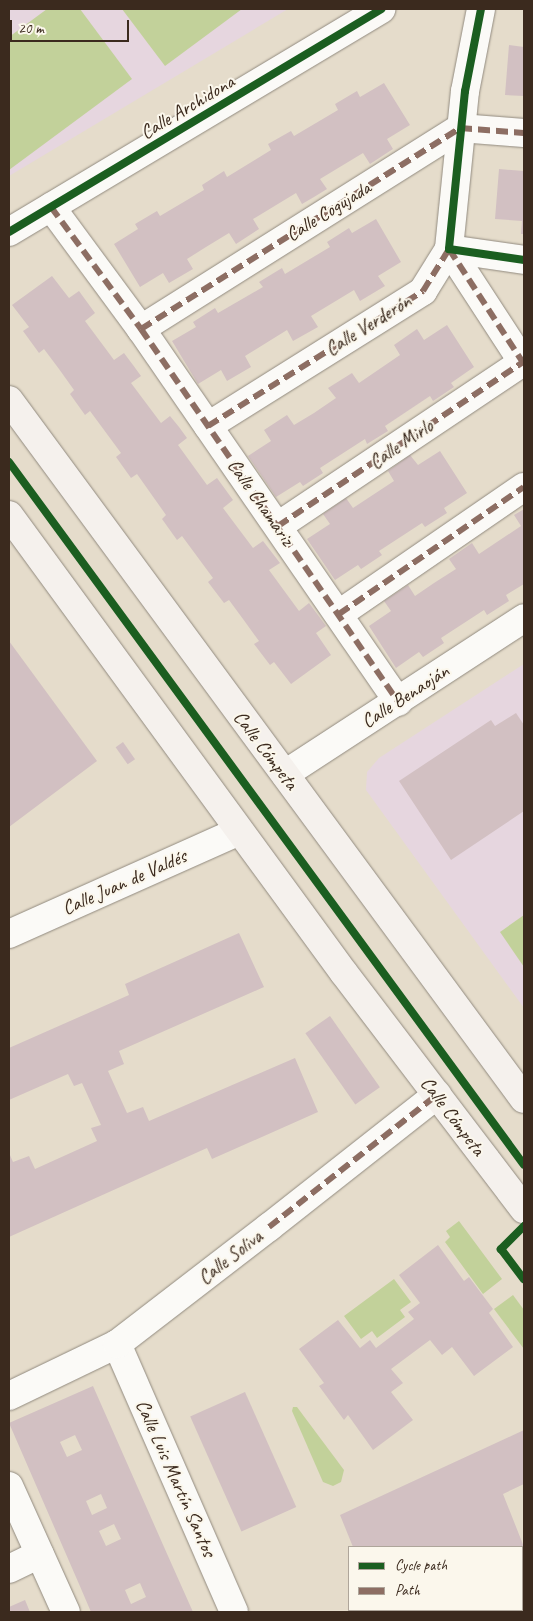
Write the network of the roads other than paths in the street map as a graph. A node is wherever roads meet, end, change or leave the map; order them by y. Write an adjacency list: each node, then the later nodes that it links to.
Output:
1 (381, 9): 5 (street, Calle Archidona)
2 (481, 9): 3 (street)
3 (460, 128): 4 (street); 7 (street); 9 (street, Calle Cogujada)
4 (524, 133)
5 (51, 207): 6 (street, Calle Archidona); 9 (street, Calle Chamariz)
6 (9, 232)
7 (449, 249): 8 (street); 10 (street); 12 (street, Calle Verderón)
8 (524, 260)
9 (141, 328): 12 (street, Calle Chamariz)
10 (524, 363): 15 (street, Calle Mirlo)
11 (9, 400): 19 (main road, Calle Cómpeta)
12 (208, 426): 15 (street, Calle Chamariz)
13 (524, 487): 16 (street)
14 (9, 515): 20 (main road, Calle Cómpeta)
15 (278, 526): 16 (street, Calle Chamariz)
16 (339, 614): 18 (street, Calle Chamariz)
17 (524, 618): 18 (street, Calle Benaoján)
18 (398, 702): 19 (street, Calle Benaoján)
19 (284, 774): 23 (main road, Calle Cómpeta)
20 (239, 830): 21 (street, Calle Juan de Valdés); 22 (main road, Calle Cómpeta)
21 (9, 934)
22 (437, 1095): 24 (main road, Calle Cómpeta); 25 (street, Calle Soliva)
23 (524, 1099)
24 (524, 1209)
25 (117, 1344): 26 (street, Calle Soliva); 31 (street, Calle Luis Martín Santos)
26 (9, 1396)
27 (9, 1486): 28 (street)
28 (40, 1554): 29 (street); 30 (street)
29 (9, 1569)
30 (66, 1612)
31 (234, 1612)

